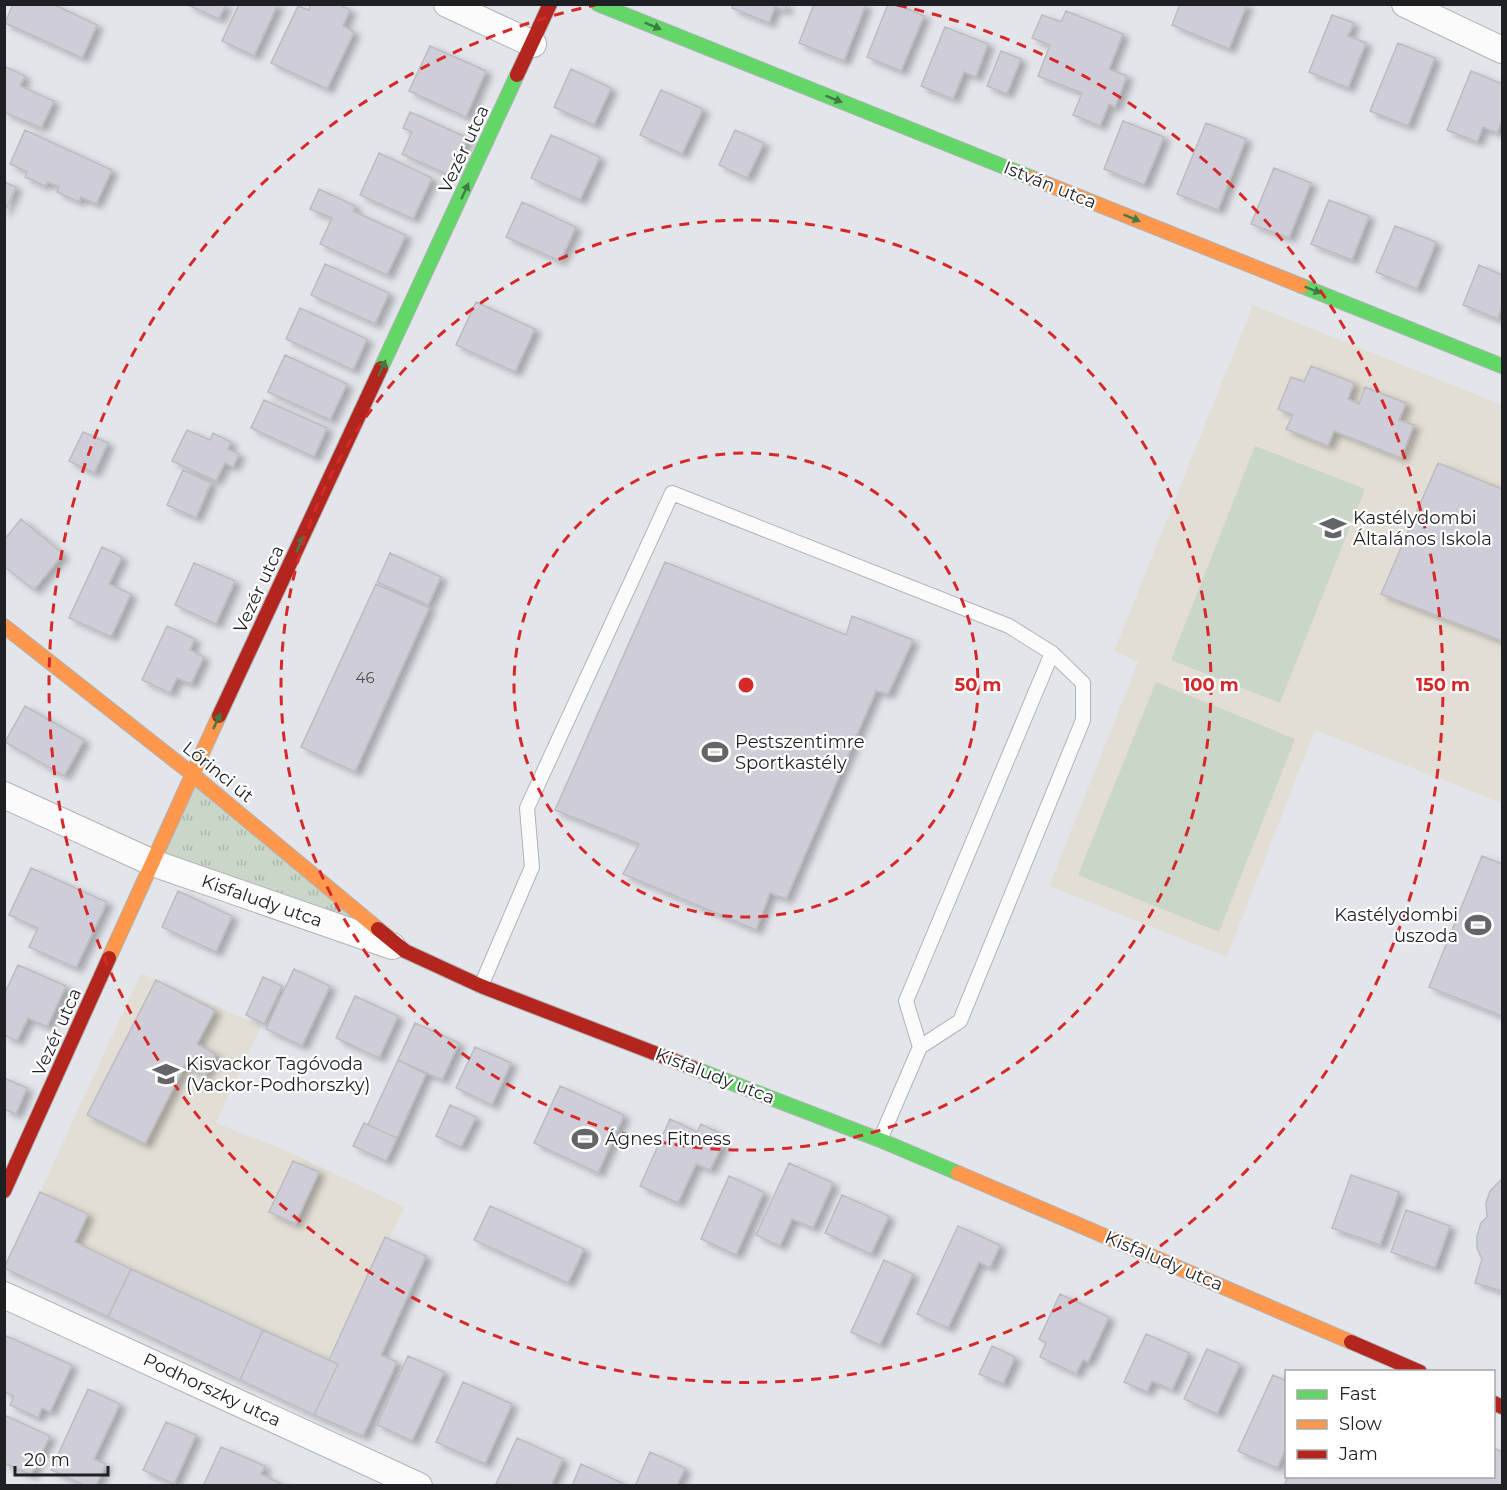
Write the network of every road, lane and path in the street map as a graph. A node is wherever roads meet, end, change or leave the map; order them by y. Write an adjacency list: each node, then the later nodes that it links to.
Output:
1 (447, 4): 5 (street)
2 (550, 4): 5 (street, Vezér utca)
3 (598, 4): 7 (street, István utca, one-way to 7)
4 (1405, 4): 6 (street)
5 (533, 44): 10 (street, Vezér utca, one-way to 5)
6 (1503, 50)
7 (1503, 366)
8 (4, 626): 10 (street, Lőrinci út)
9 (1052, 653): 14 (lane); 15 (lane); 15 (lane)
10 (192, 774): 12 (street, Vezér utca); 13 (street, Lőrinci út)
11 (4, 795): 12 (street, Kisfaludy utca)
12 (153, 862): 13 (street, Kisfaludy utca); 17 (street, Vezér utca)
13 (405, 951): 14 (street, Kisfaludy utca)
14 (481, 986): 16 (street, Kisfaludy utca)
15 (920, 1047): 16 (lane)
16 (880, 1140): 19 (street, Kisfaludy utca)
17 (4, 1191)
18 (4, 1296): 20 (street, Podhorszky utca)
19 (1418, 1370)
20 (419, 1485)

